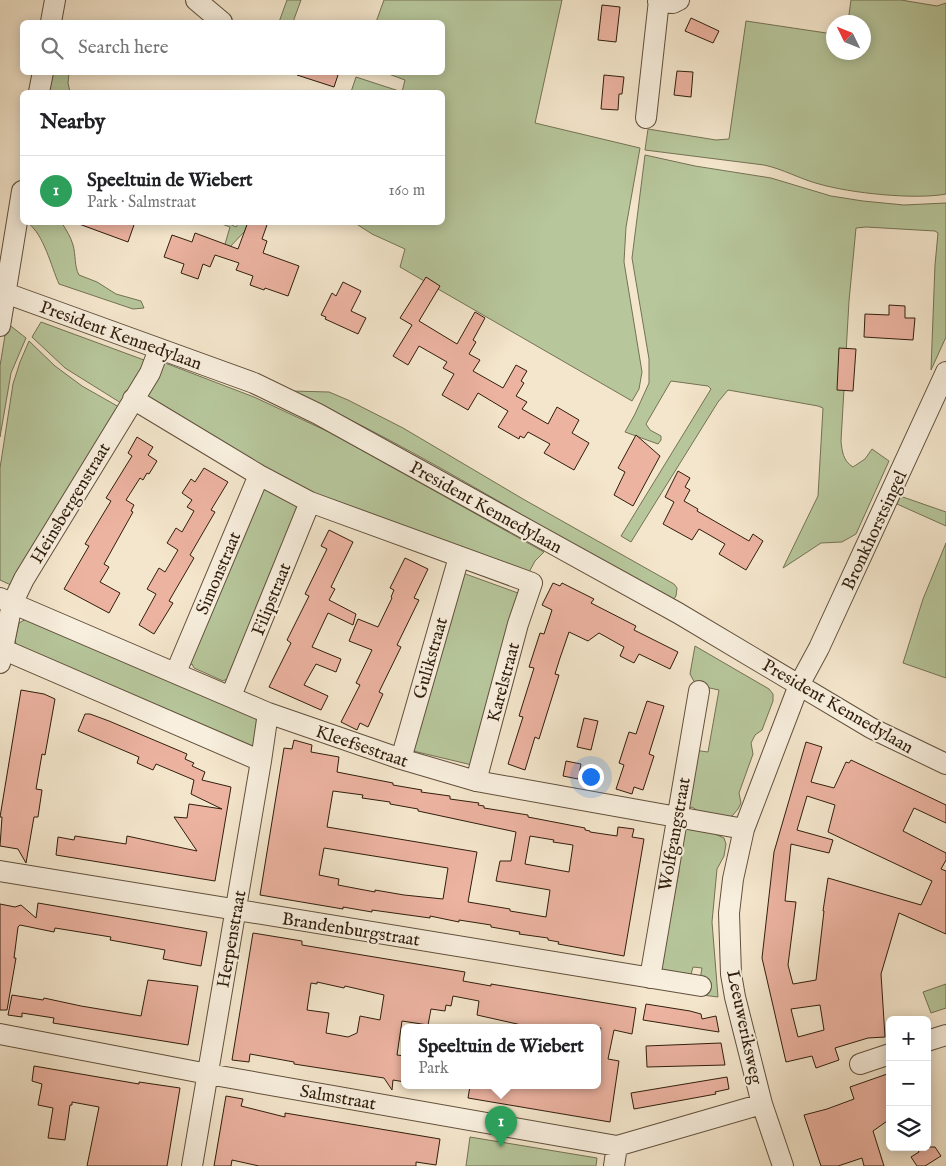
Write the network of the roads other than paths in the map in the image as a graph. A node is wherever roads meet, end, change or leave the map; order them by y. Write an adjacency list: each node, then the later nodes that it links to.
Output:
1 (55, 0): 5 (street)
2 (196, 0): 6 (street)
3 (679, 0): 4 (street)
4 (658, 1): 9 (street)
5 (51, 20)
6 (220, 20)
7 (42, 75): 8 (street)
8 (39, 90)
9 (646, 118)
10 (20, 202): 11 (street)
11 (3, 292): 12 (street); 13 (street, President Kennedylaan)
12 (0, 326)
13 (159, 349): 15 (street, Heinsbergenstraat); 22 (street, President Kennedylaan)
14 (946, 372): 22 (street, Bronkhorstsingel)
15 (134, 399): 16 (street); 19 (street, Heinsbergenstraat)
16 (259, 475): 17 (street); 21 (street, Simonstraat)
17 (310, 502): 18 (street); 24 (street, Filipstraat)
18 (459, 557): 26 (street, Gulikstraat); 29 (street, Karelstraat)
19 (6, 601): 20 (street, Heinsbergenstraat); 21 (street, Kleefsestraat)
20 (1, 656): 27 (street)
21 (176, 672): 24 (street, Kleefsestraat)
22 (799, 685): 28 (street, President Kennedylaan); 31 (street, Leeuweriksweg)
23 (700, 690): 30 (street, Wolfgangstraat)
24 (231, 696): 25 (street, Kleefsestraat)
25 (268, 712): 26 (street, Kleefsestraat); 27 (street, Herpenstraat)
26 (401, 760): 29 (street, Kleefsestraat)
27 (262, 761): 33 (street, Herpenstraat)
28 (946, 764)
29 (476, 781): 30 (street, Kleefsestraat)
30 (677, 818): 31 (street, Kleefsestraat); 34 (street, Wolfgangstraat)
31 (744, 829): 42 (street, Leeuweriksweg)
32 (0, 871): 33 (street, Brandenburgstraat)
33 (236, 910): 34 (street, Brandenburgstraat); 41 (street, Herpenstraat)
34 (650, 978): 35 (street, Brandenburgstraat)
35 (702, 986)
36 (0, 1034): 41 (street, Salmstraat)
37 (946, 1035): 38 (street)
38 (931, 1040)
39 (886, 1055): 40 (street)
40 (860, 1064)
41 (208, 1074): 43 (street, Salmstraat); 44 (street, Herpenstraat)
42 (762, 1104): 43 (street, Salmstraat); 46 (street, Leeuweriksweg)
43 (617, 1146): 45 (street)
44 (192, 1166)
45 (614, 1166)
46 (783, 1166)

